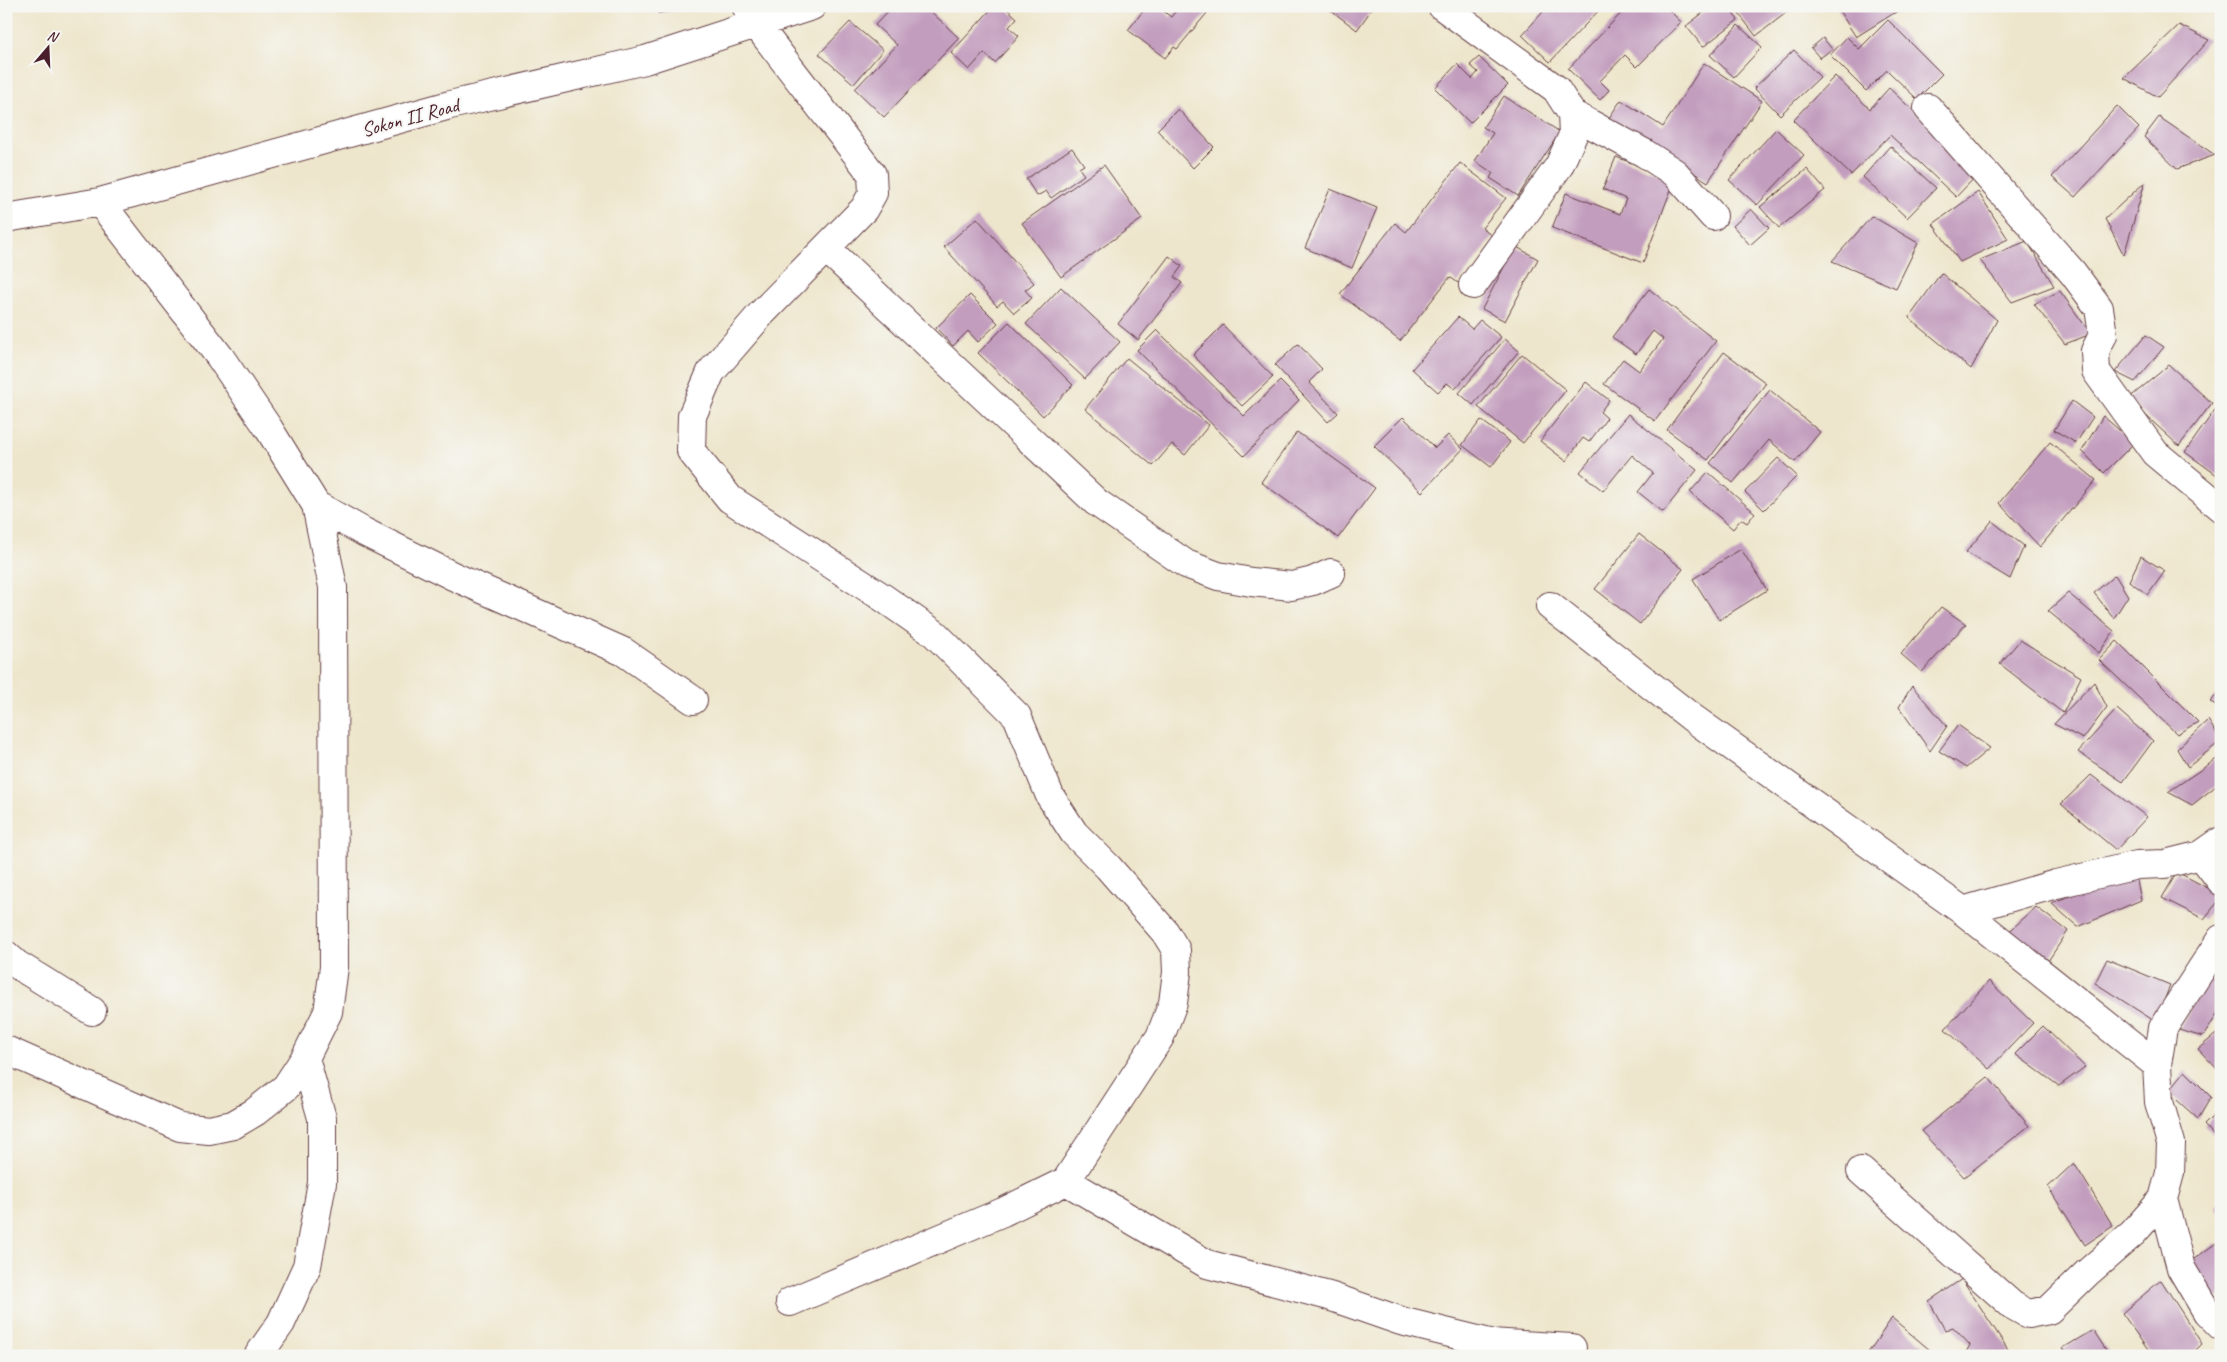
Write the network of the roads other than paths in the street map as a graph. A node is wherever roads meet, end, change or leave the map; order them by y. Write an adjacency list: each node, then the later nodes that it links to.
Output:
1 (812, 6): 3 (street, Sokon II Road)
2 (1442, 6): 5 (street)
3 (751, 15): 6 (street, Sokon II Road); 9 (street)
4 (1928, 108): 12 (street)
5 (1572, 114): 7 (street); 10 (street)
6 (100, 202): 8 (street, Sokon II Road); 11 (street)
7 (1713, 216)
8 (6, 218)
9 (826, 248): 13 (street); 26 (street)
10 (1473, 285)
11 (316, 505): 15 (street); 23 (street)
12 (2221, 508)
13 (1331, 573)
14 (1550, 606): 18 (street)
15 (693, 700)
16 (2211, 848): 17 (street); 18 (street)
17 (2221, 881)
18 (1963, 911): 24 (street)
19 (2221, 939): 24 (street)
20 (6, 956): 21 (street)
21 (92, 1011)
22 (6, 1050): 23 (street)
23 (305, 1058): 31 (street)
24 (2157, 1064): 27 (street)
25 (1861, 1171): 27 (street)
26 (1066, 1181): 28 (street); 30 (street)
27 (2163, 1199): 29 (street)
28 (790, 1302)
29 (2221, 1326)
30 (1572, 1348)
31 (258, 1356)

